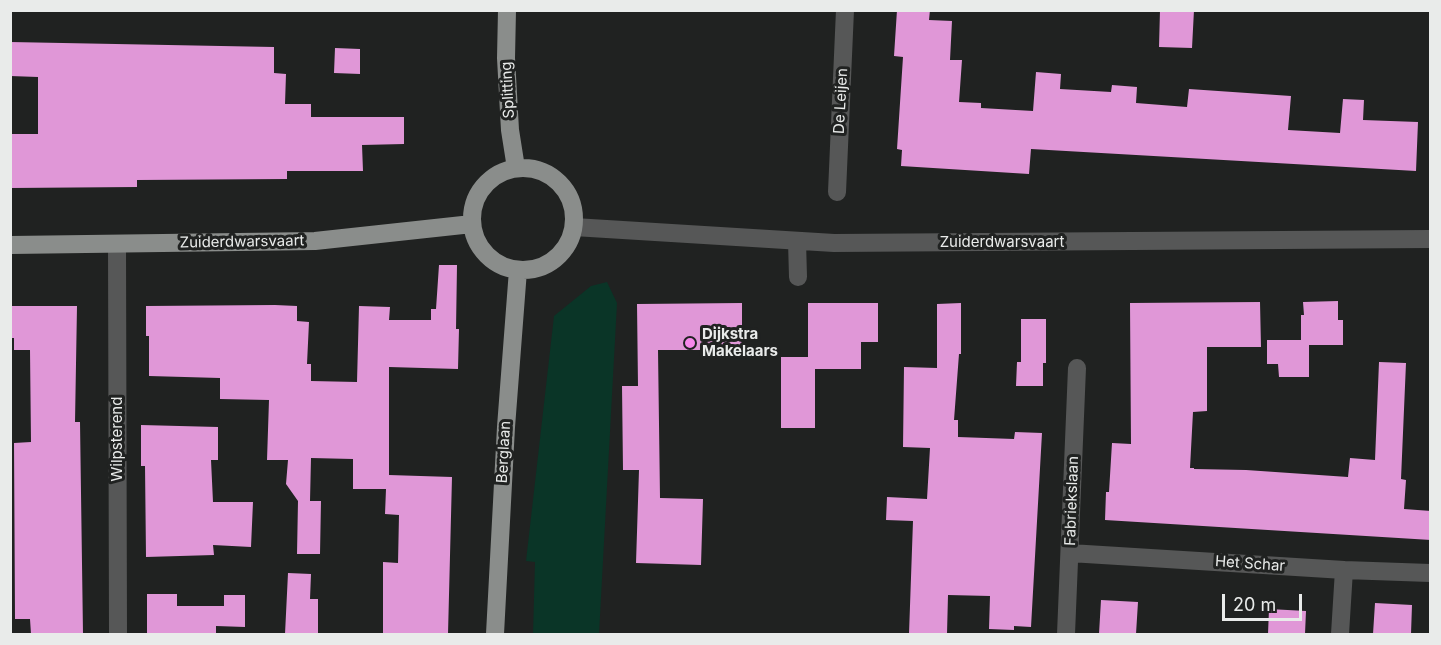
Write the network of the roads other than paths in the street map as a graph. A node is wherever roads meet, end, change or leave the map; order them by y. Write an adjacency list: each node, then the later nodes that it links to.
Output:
1 (507, 10): 3 (main road, Splitting)
2 (845, 10): 4 (street, De Leijen)
3 (516, 168): 5 (main road); 6 (main road)
4 (837, 192)
5 (472, 224): 9 (main road, Zuiderdwarsvaart); 11 (main road)
6 (574, 227): 8 (street, Zuiderdwarsvaart); 11 (main road)
7 (1431, 239): 8 (street, Zuiderdwarsvaart)
8 (798, 242): 12 (street)
9 (117, 244): 10 (main road, Zuiderdwarsvaart); 17 (street, Wilpsterend)
10 (10, 245)
11 (518, 270): 18 (main road, Berglaan)
12 (798, 277)
13 (1077, 368): 14 (street, Fabriekslaan)
14 (1070, 553): 15 (street, Het Schar); 19 (street, Fabriekslaan)
15 (1344, 570): 16 (street, Het Schar); 20 (street)
16 (1431, 573)
17 (118, 634)
18 (495, 634)
19 (1066, 634)
20 (1340, 634)

